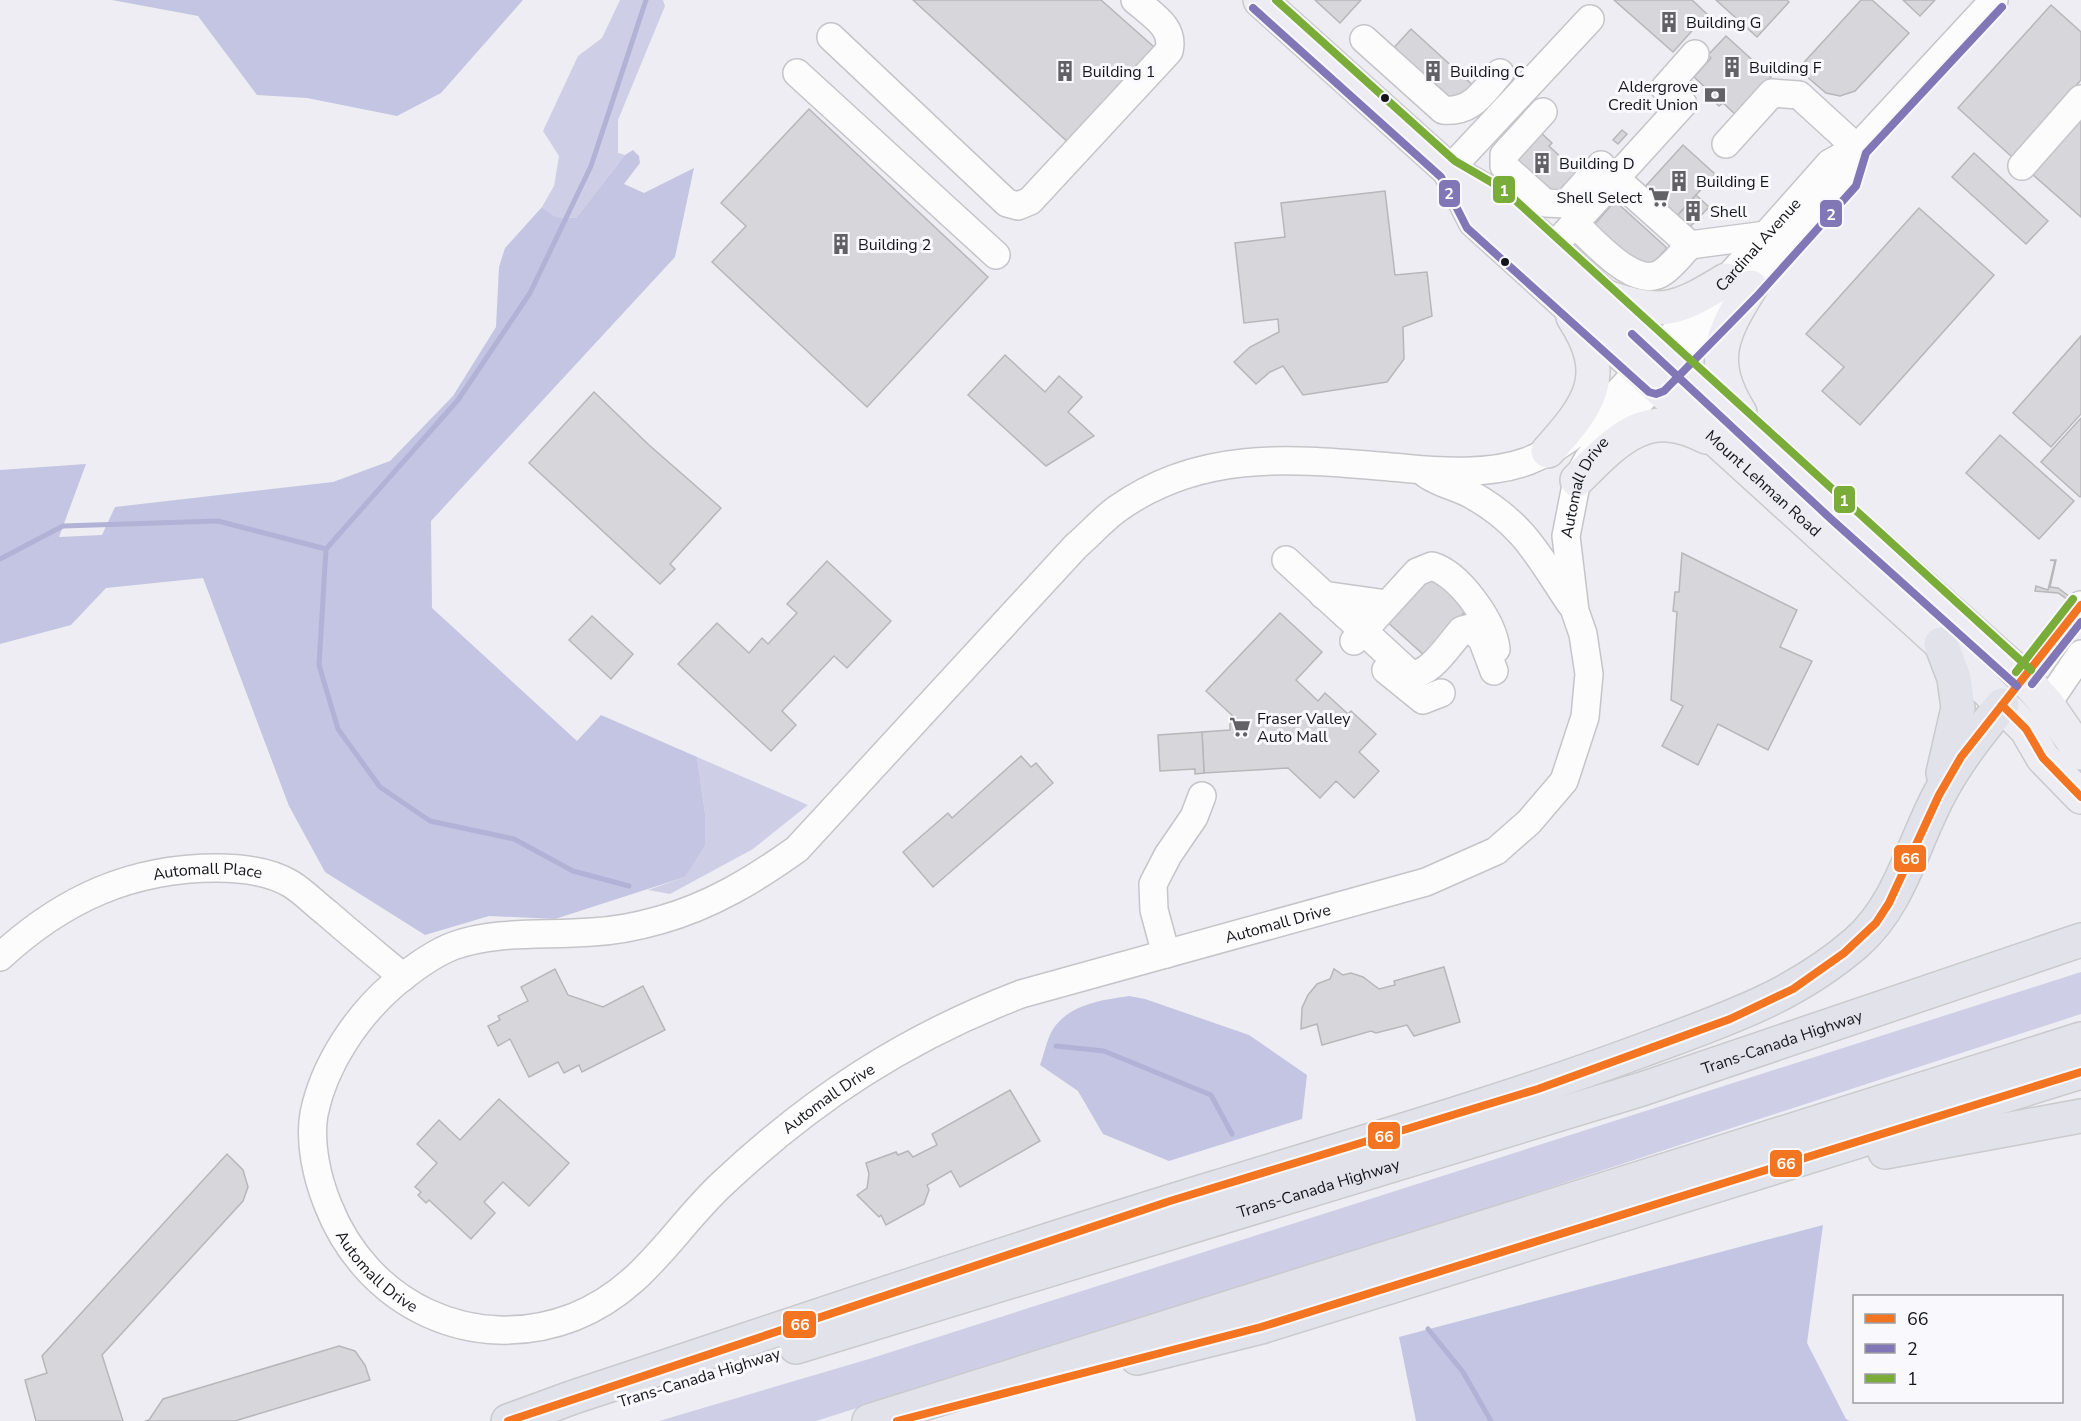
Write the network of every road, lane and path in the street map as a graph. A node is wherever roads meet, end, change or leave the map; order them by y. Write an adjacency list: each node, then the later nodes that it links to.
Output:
1 (1135, 0): 5 (street)
2 (1260, 0): 15 (main road, Mount Lehman Road)
3 (1994, 0): 13 (street, Cardinal Avenue)
4 (1590, 19): 15 (street)
5 (831, 37)
6 (1364, 39): 9 (street)
7 (1695, 54): 16 (street)
8 (797, 73): 21 (street)
9 (1500, 73)
10 (2081, 99): 14 (street)
11 (1543, 112): 16 (street)
12 (1726, 144): 13 (street)
13 (1857, 148): 18 (street, Cardinal Avenue); 22 (street, Cardinal Avenue)
14 (2022, 166)
15 (1449, 170): 20 (main road, Mount Lehman Road); 24 (main road, Mount Lehman Road)
16 (1608, 172): 17 (street); 19 (street)
17 (1574, 223): 19 (street); 20 (street)
18 (1766, 235): 19 (street); 22 (street, Cardinal Avenue)
19 (1690, 245)
20 (1552, 248): 23 (main road, Mount Lehman Road)
21 (996, 255)
22 (1738, 284): 23 (main road); 25 (street, Cardinal Avenue); 26 (main road)
23 (1606, 297): 25 (main road, Mount Lehman Road)
24 (1562, 300): 25 (main road, Mount Lehman Road); 27 (main road)
25 (1659, 365): 26 (main road, Mount Lehman Road); 27 (street, Automall Drive); 29 (street, Automall Drive)
26 (1739, 438): 29 (main road); 34 (main road, Mount Lehman Road); 36 (main road, Mount Lehman Road)
27 (1548, 451): 28 (street, Automall Drive)
28 (1420, 470): 32 (street, Automall Drive); 48 (street, Automall Drive)
29 (1577, 480): 32 (street, Automall Drive)
30 (1323, 595): 33 (street); 33 (street); 33 (street)
31 (2081, 605): 36 (street)
32 (1575, 611): 46 (street, Automall Drive)
33 (1369, 625): 33 (street); 37 (street)
34 (1941, 644): 39 (main road, Mount Lehman Road); 42 (highway)
35 (2081, 654): 38 (street)
36 (2024, 678): 38 (main road, Mount Lehman Road); 39 (main road)
37 (1441, 693)
38 (2047, 704): 40 (main road); 41 (main road, Mount Lehman Road)
39 (2002, 705): 40 (main road, Mount Lehman Road); 42 (highway)
40 (2026, 729): 44 (main road, Mount Lehman Road)
41 (2081, 753)
42 (1939, 795): 53 (highway)
43 (1202, 796): 46 (street)
44 (2081, 797)
45 (2081, 940): 54 (highway, Trans-Canada Highway)
46 (1166, 954): 48 (street, Automall Drive)
47 (0, 957): 48 (street, Automall Place)
48 (404, 977)
49 (2081, 1039): 55 (highway)
50 (2081, 1072): 52 (highway)
51 (2081, 1116): 52 (highway)
52 (1756, 1174): 56 (highway)
53 (508, 1421)
54 (552, 1421)
55 (869, 1421)
56 (897, 1421)

